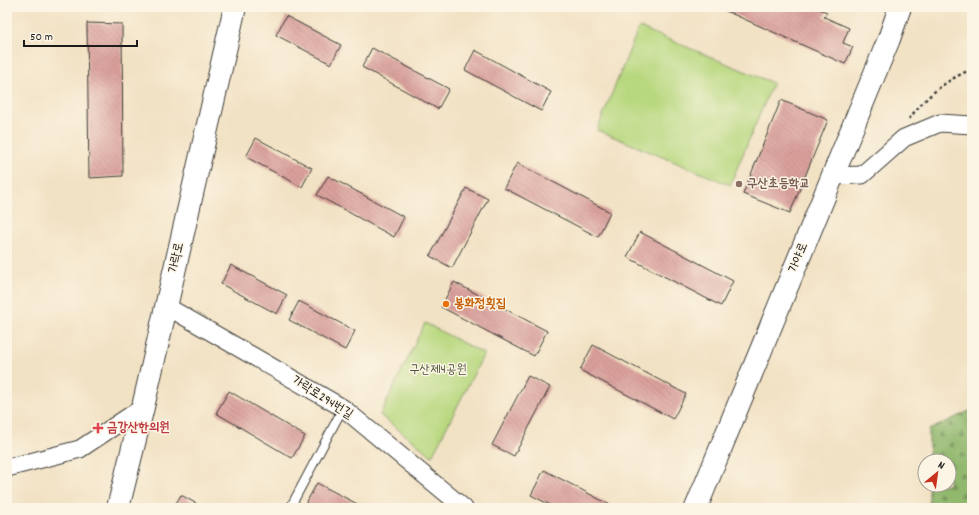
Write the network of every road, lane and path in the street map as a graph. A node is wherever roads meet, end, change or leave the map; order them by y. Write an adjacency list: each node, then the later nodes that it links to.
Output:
1 (235, 7): 7 (main road, 가락로)
2 (900, 7): 6 (main road, 가야로)
3 (972, 69): 4 (path)
4 (904, 124)
5 (972, 125): 6 (street)
6 (832, 176): 14 (main road, 가야로)
7 (166, 306): 8 (main road, 가락로); 9 (street, 가락로294번길)
8 (143, 407): 10 (street); 11 (main road, 가락로)
9 (343, 408): 12 (lane); 13 (street, 가락로294번길)
10 (7, 468)
11 (118, 508)
12 (290, 508)
13 (464, 508)
14 (696, 508)

